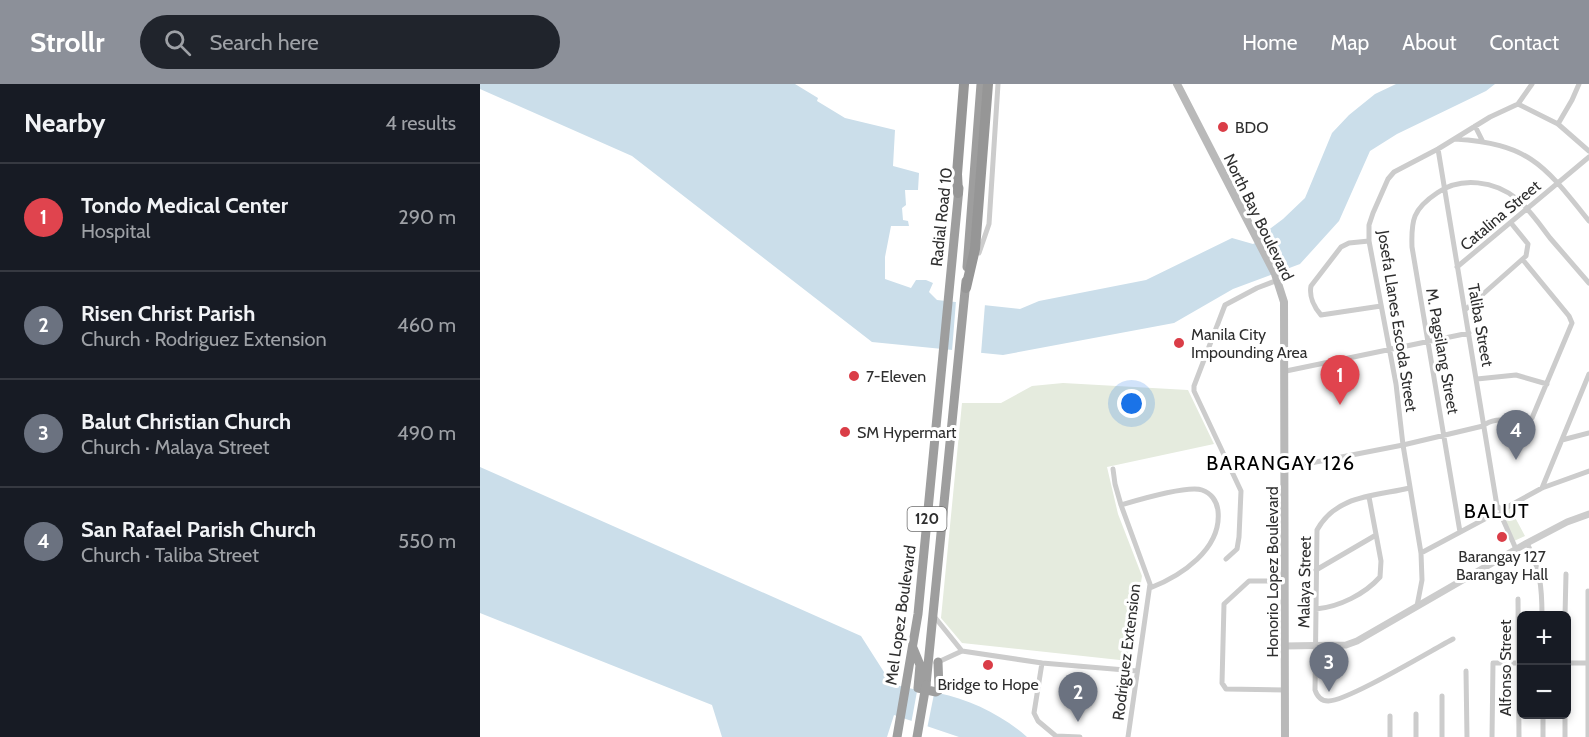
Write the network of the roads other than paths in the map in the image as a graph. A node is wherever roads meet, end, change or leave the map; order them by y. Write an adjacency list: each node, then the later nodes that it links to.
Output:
1 (966, 84): 18 (highway, Radial Road 10 / 120); 18 (highway)
2 (981, 84): 27 (highway, Radial Road 10 / 120)
3 (988, 84): 27 (highway)
4 (998, 84): 27 (street)
5 (1177, 84): 25 (main road, North Bay Boulevard)
6 (1532, 84): 8 (street, Josefa Llanes Escoda Street)
7 (1579, 84): 9 (street)
8 (1518, 104): 9 (street); 10 (street, Josefa Llanes Escoda Street)
9 (1558, 124): 14 (street)
10 (1475, 126): 11 (street, Josefa Llanes Escoda Street); 12 (street)
11 (1455, 139): 12 (street); 13 (street, Josefa Llanes Escoda Street)
12 (1484, 142): 16 (street)
13 (1438, 149): 17 (street, Taliba Street); 22 (street, Josefa Llanes Escoda Street)
14 (1589, 151)
15 (1589, 157): 16 (street, Catalina Street)
16 (1559, 183): 19 (street, Catalina Street); 20 (street)
17 (1444, 187): 19 (street); 24 (street, Taliba Street); 31 (street, M. Pagsilang Street)
18 (958, 194): 33 (highway, Radial Road 10 / 120)
19 (1527, 210): 21 (street, Catalina Street); 26 (street)
20 (1589, 220)
21 (1511, 223): 23 (street); 24 (street, Catalina Street)
22 (1369, 241): 28 (street, Josefa Llanes Escoda Street); 28 (street)
23 (1523, 260): 29 (street); 38 (street)
24 (1457, 267): 29 (street, Taliba Street)
25 (1276, 277): 35 (main road, North Bay Boulevard); 60 (street)
26 (1589, 283)
27 (966, 288): 34 (highway, Radial Road 10 / 120)
28 (1381, 306): 32 (street, Josefa Llanes Escoda Street)
29 (1465, 310): 30 (street, Taliba Street)
30 (1469, 333): 31 (street); 37 (street, Taliba Street)
31 (1428, 341): 32 (street); 43 (street, M. Pagsilang Street)
32 (1389, 349): 35 (street); 45 (street, Josefa Llanes Escoda Street)
33 (943, 353): 76 (highway, Mel Lopez Boulevard / 120)
34 (959, 353): 72 (highway, Mel Lopez Boulevard / 120)
35 (1286, 371): 46 (main road, Honorio Lopez Boulevard)
36 (1589, 374): 40 (street)
37 (1476, 379): 38 (street); 41 (street, Taliba Street)
38 (1547, 384): 41 (street)
39 (1589, 394): 40 (street)
40 (1580, 396): 44 (street)
41 (1483, 426): 43 (street); 53 (street, Taliba Street)
42 (1589, 433): 44 (street)
43 (1444, 436): 45 (street); 55 (street, M. Pagsilang Street)
44 (1562, 441): 50 (street)
45 (1403, 445): 46 (street); 49 (street, Josefa Llanes Escoda Street)
46 (1285, 468): 63 (main road, Honorio Lopez Boulevard)
47 (1113, 469): 52 (street, Rodriguez Extension)
48 (1589, 471): 50 (street)
49 (1410, 488): 51 (street, Malaya Street); 59 (street, Josefa Llanes Escoda Street)
50 (1542, 488): 53 (street)
51 (1369, 496): 56 (street); 61 (street, Malaya Street)
52 (1121, 505): 64 (street, Rodriguez Extension); 64 (street)
53 (1499, 511): 55 (street); 58 (street, Taliba Street)
54 (1589, 514): 57 (street)
55 (1460, 532): 59 (street)
56 (1376, 535): 61 (street); 68 (street)
57 (1527, 543): 58 (street); 70 (street)
58 (1516, 549): 67 (street)
59 (1421, 553): 67 (street, Josefa Llanes Escoda Street)
60 (1226, 559)
61 (1316, 570): 68 (street, Malaya Street)
62 (1566, 574): 71 (street)
63 (1285, 581): 74 (main road, Honorio Lopez Boulevard); 87 (street)
64 (1150, 588): 85 (street, Rodriguez Extension)
65 (1588, 591): 82 (street)
66 (1518, 599): 69 (street, Alfonso Street)
67 (1417, 608): 75 (street)
68 (1316, 609): 75 (street, Malaya Street)
69 (1518, 611)
70 (1542, 611)
71 (1565, 611)
72 (932, 614): 77 (street); 84 (highway, Mel Lopez Boulevard / 120)
73 (1453, 639): 75 (street, Malaya Street)
74 (1285, 646): 75 (street); 87 (main road, Honorio Lopez Boulevard)
75 (1316, 647)
76 (913, 648): 78 (highway); 93 (highway, Mel Lopez Boulevard / 120)
77 (962, 651): 78 (street); 79 (street)
78 (938, 662): 84 (street)
79 (1042, 663): 85 (street); 94 (street)
80 (1517, 663): 103 (street)
81 (1571, 663): 82 (street)
82 (1588, 663): 107 (street)
83 (1520, 665): 104 (street, Alfonso Street)
84 (927, 669): 95 (highway, Mel Lopez Boulevard / 120, bridge)
85 (1137, 671): 97 (street, Rodriguez Extension)
86 (1466, 671): 102 (street)
87 (1285, 690): 98 (main road, Honorio Lopez Boulevard)
88 (1442, 696): 101 (street)
89 (1416, 714): 100 (street)
90 (1390, 716): 99 (street)
91 (1543, 719): 105 (street)
92 (1565, 719): 106 (street)
93 (898, 734)
94 (1057, 736): 96 (street)
95 (917, 737)
96 (1080, 737)
97 (1128, 737)
98 (1285, 737)
99 (1390, 737)
100 (1416, 737)
101 (1442, 737)
102 (1467, 737)
103 (1492, 737)
104 (1519, 737)
105 (1543, 737)
106 (1565, 737)
107 (1588, 737)

